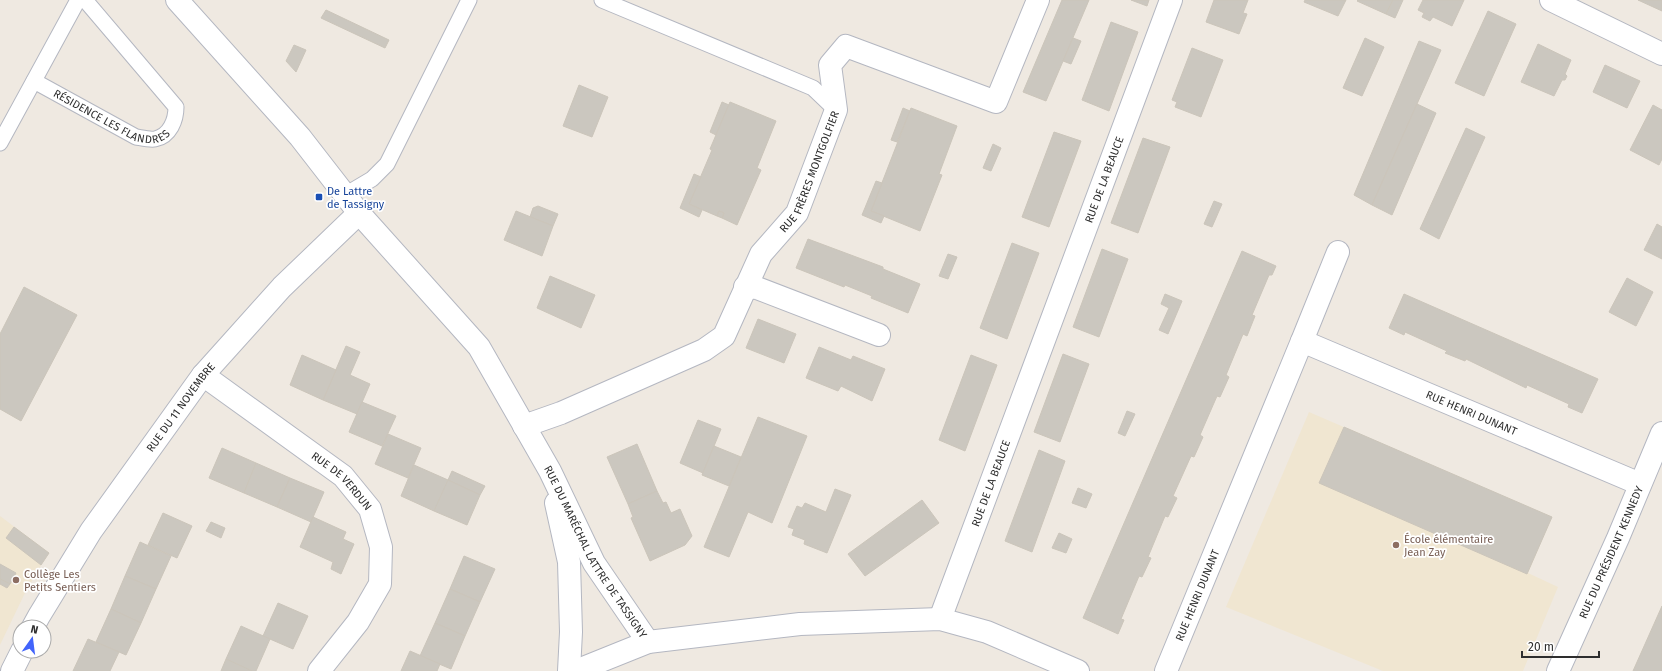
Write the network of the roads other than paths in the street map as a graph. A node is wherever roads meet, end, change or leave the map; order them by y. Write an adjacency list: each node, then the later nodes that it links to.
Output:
1 (78, 0): 10 (lane, RÉSIDENCE LES FLANDRES)
2 (85, 0): 10 (lane, RÉSIDENCE LES FLANDRES)
3 (177, 0): 13 (street)
4 (469, 0): 13 (lane)
5 (602, 0): 11 (lane)
6 (1038, 0): 11 (street, RUE FRÈRES MONTGOLFIER)
7 (1171, 0): 25 (street, RUE DE LA BEAUCE)
8 (1551, 0): 9 (street)
9 (1662, 54)
10 (34, 81): 12 (lane, RÉSIDENCE LES FLANDRES)
11 (836, 110): 16 (street, RUE FRÈRES MONTGOLFIER)
12 (0, 143)
13 (345, 195): 14 (street)
14 (359, 213): 19 (street, RUE DU 11 NOVEMBRE); 20 (street)
15 (1338, 252): 18 (street, RUE HENRI DUNANT)
16 (745, 287): 17 (street); 20 (street, RUE FRÈRES MONTGOLFIER)
17 (880, 335)
18 (1302, 341): 23 (street, RUE HENRI DUNANT); 33 (street, RUE HENRI DUNANT)
19 (203, 375): 24 (street, RUE DU 11 NOVEMBRE); 29 (street, RUE DE VERDUN)
20 (524, 426): 22 (street)
21 (1662, 433): 23 (street, RUE DU PRÉSIDENT KENNEDY)
22 (550, 470): 26 (street, RUE DU MARÉCHAL LATTRE DE TASSIGNY); 30 (street, RUE DU MARÉCHAL LATTRE DE TASSIGNY)
23 (1640, 484): 34 (street, RUE DU PRÉSIDENT KENNEDY)
24 (37, 619)
25 (940, 619): 26 (street); 32 (street)
26 (648, 642): 31 (street)
27 (18, 659): 28 (street)
28 (12, 671)
29 (319, 671)
30 (569, 671)
31 (576, 671)
32 (1078, 671)
33 (1166, 671)
34 (1558, 671)

